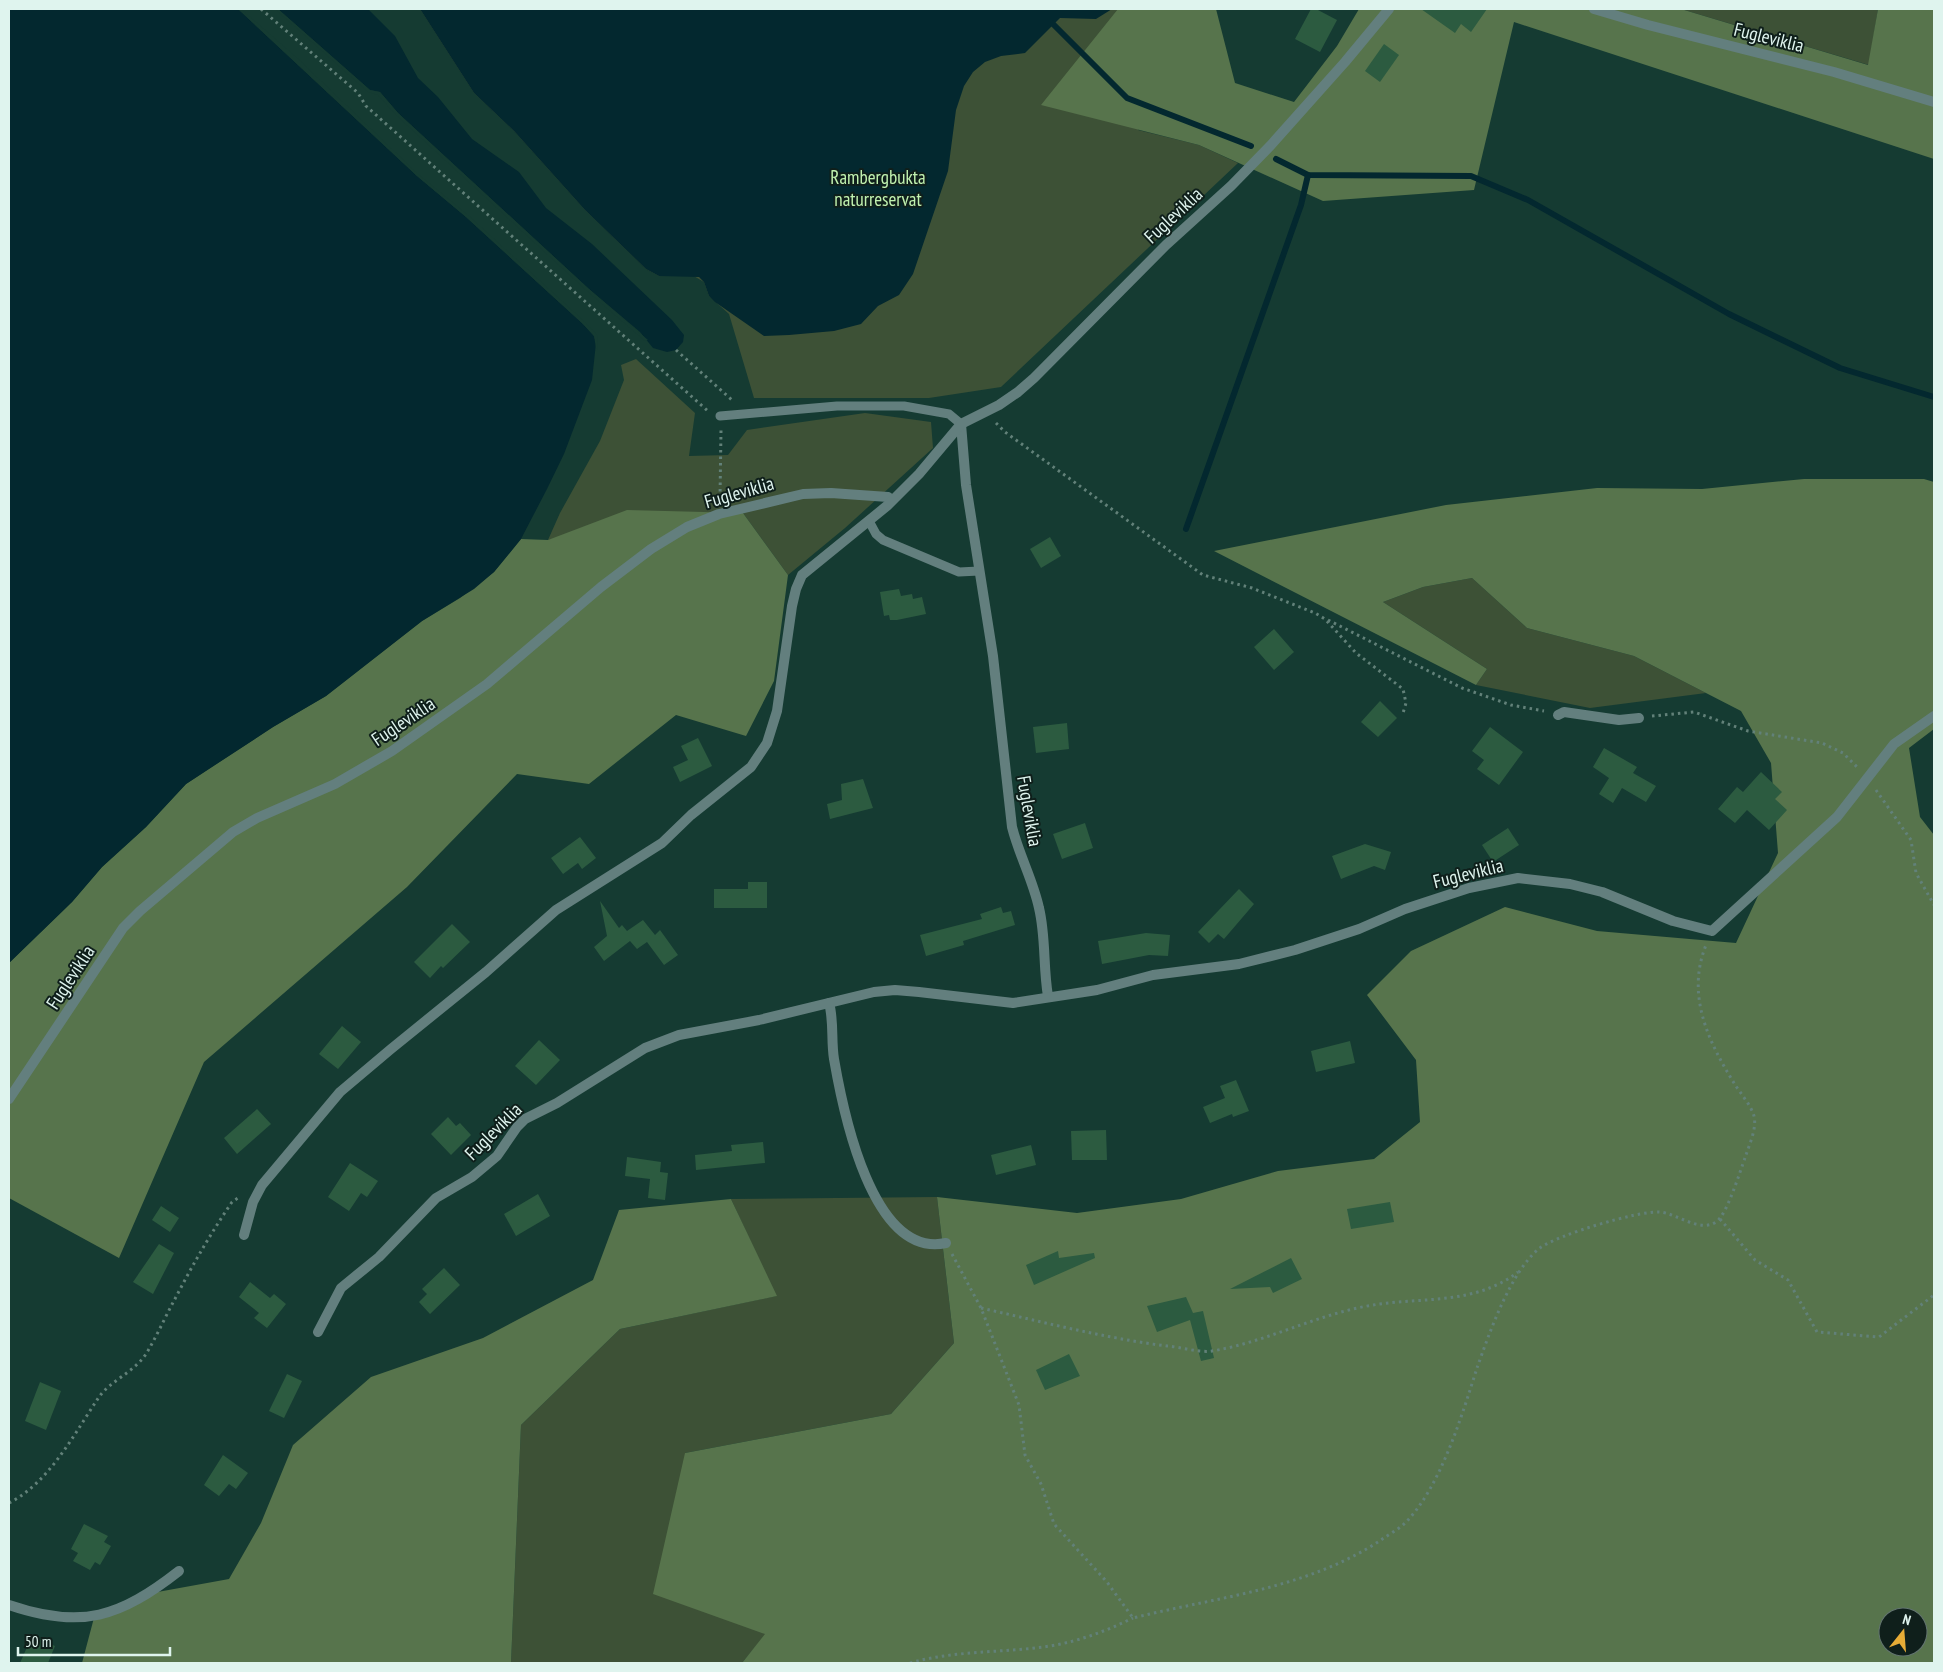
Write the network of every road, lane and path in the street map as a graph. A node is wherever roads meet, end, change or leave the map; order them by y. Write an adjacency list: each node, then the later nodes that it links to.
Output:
1 (261, 9): 8 (path)
2 (1389, 9): 6 (street, Fugleviklia)
3 (1594, 9): 4 (street, Fugleviklia)
4 (1934, 102)
5 (676, 350): 7 (path)
6 (986, 412): 9 (street, Fugleviklia); 14 (path)
7 (748, 413): 8 (lane); 9 (lane)
8 (720, 416): 11 (path)
9 (961, 424): 10 (street, Fugleviklia); 13 (street, Fugleviklia)
10 (892, 500): 11 (street, Fugleviklia); 12 (street, Fugleviklia)
11 (719, 514): 24 (street, Fugleviklia)
12 (869, 521): 13 (lane); 27 (street, Fugleviklia)
13 (979, 571): 22 (street, Fugleviklia)
14 (1325, 619): 15 (path); 16 (path)
15 (1404, 713)
16 (1558, 715): 18 (street)
17 (1934, 716): 19 (street)
18 (1639, 718): 19 (path)
19 (1867, 777): 20 (path); 21 (street)
20 (1934, 905)
21 (1712, 931): 22 (street, Fugleviklia); 26 (path)
22 (1048, 996): 23 (street, Fugleviklia)
23 (829, 1003): 28 (street); 32 (street, Fugleviklia)
24 (9, 1099)
25 (239, 1198): 33 (path)
26 (1720, 1219): 29 (path); 30 (path)
27 (244, 1235)
28 (946, 1243): 31 (path)
29 (1518, 1272): 31 (path); 36 (path)
30 (1934, 1296)
31 (981, 1308): 36 (path)
32 (318, 1332)
33 (9, 1502)
34 (179, 1571): 35 (street)
35 (9, 1605)
36 (1133, 1618): 37 (path)
37 (910, 1663)

